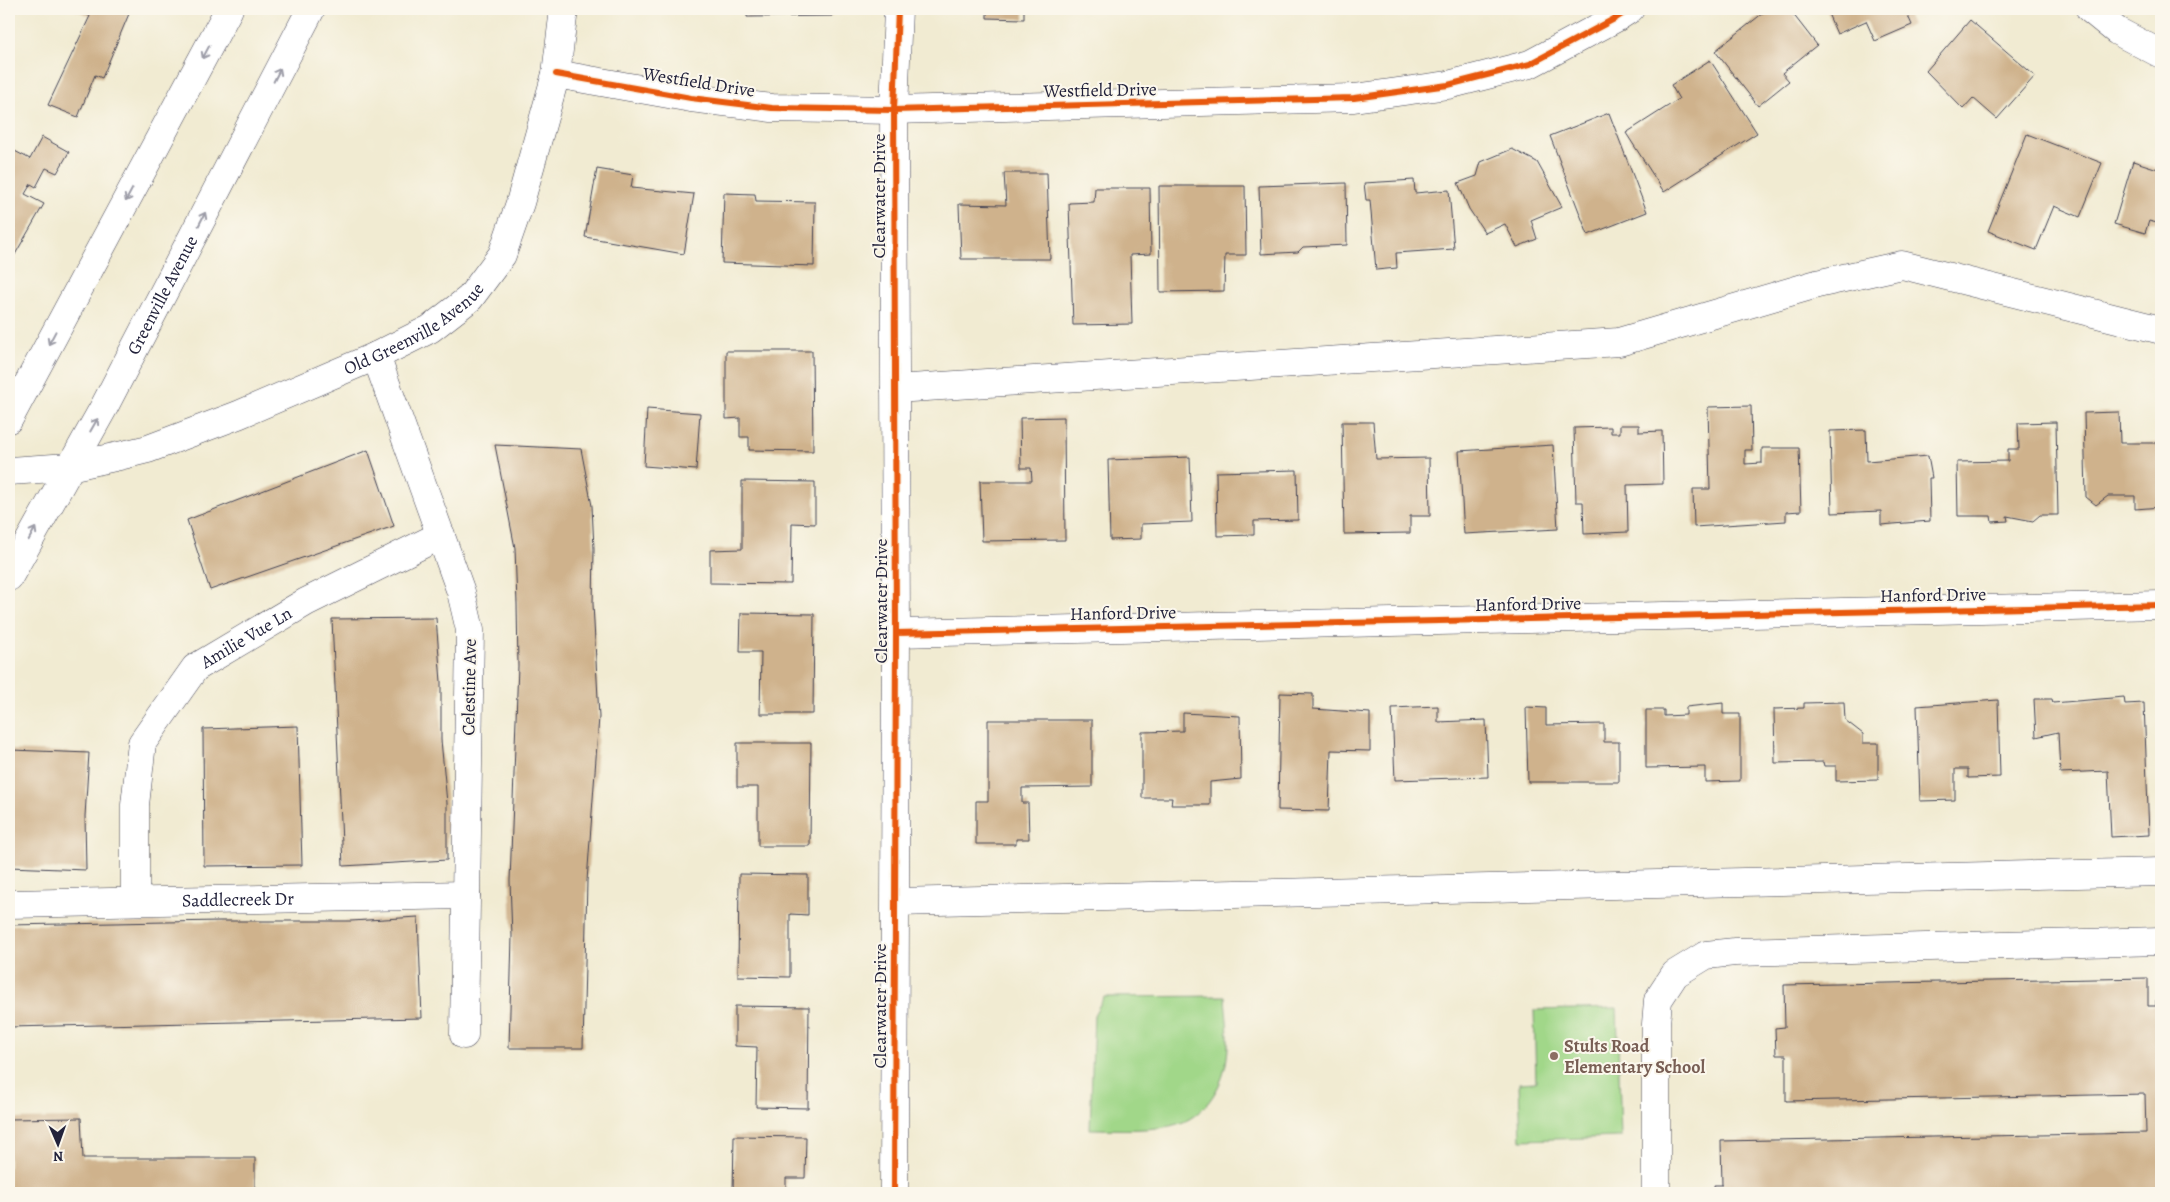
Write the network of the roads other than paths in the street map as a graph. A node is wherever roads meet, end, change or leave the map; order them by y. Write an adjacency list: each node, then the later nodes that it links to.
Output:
1 (228, 9): 13 (street, one-way to 13)
2 (311, 9): 14 (street, Greenville Avenue, one-way to 2)
3 (564, 9): 8 (street, Old Greenville Avenue)
4 (898, 9): 9 (street, Clearwater Drive)
5 (1630, 9): 9 (street, Westfield Drive)
6 (2090, 9): 7 (street)
7 (2161, 54)
8 (556, 74): 9 (street, Westfield Drive); 11 (street, Old Greenville Avenue)
9 (894, 110): 12 (street, Clearwater Drive)
10 (2161, 330): 12 (street)
11 (376, 356): 14 (street, Old Greenville Avenue); 16 (street, Celestine Ave)
12 (895, 388): 19 (street, Clearwater Drive)
13 (9, 419)
14 (70, 467): 15 (street, Old Greenville Avenue); 17 (street, Greenville Avenue, one-way to 14)
15 (9, 470)
16 (441, 536): 21 (street, Celestine Ave); 22 (street, Amilie Vue Ln)
17 (9, 577)
18 (2161, 605): 19 (street, Hanford Drive)
19 (896, 633): 23 (street, Clearwater Drive)
20 (2161, 872): 23 (street)
21 (466, 895): 22 (street, Saddlecreek Dr); 26 (street, Celestine Ave)
22 (135, 901): 24 (street, Saddlecreek Dr)
23 (896, 902): 27 (street, Clearwater Drive)
24 (9, 904)
25 (2161, 941): 28 (street)
26 (464, 1035)
27 (894, 1193)
28 (1656, 1193)

